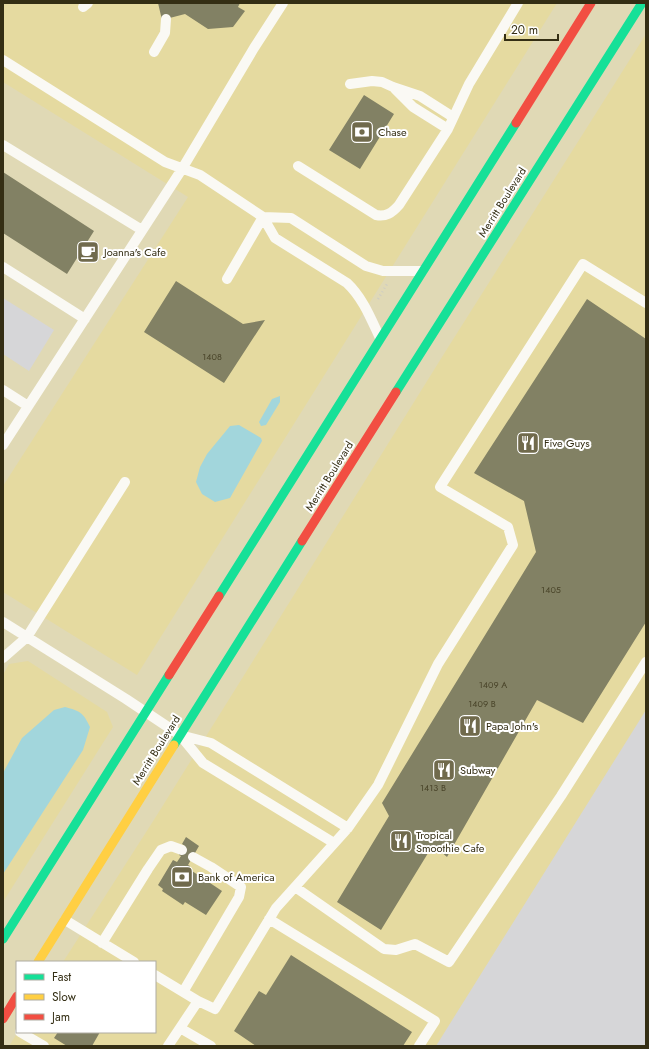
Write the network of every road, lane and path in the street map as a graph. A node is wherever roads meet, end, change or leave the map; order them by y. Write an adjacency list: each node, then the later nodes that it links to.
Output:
1 (283, 3): 14 (lane)
2 (518, 3): 10 (lane)
3 (591, 3): 18 (main road)
4 (642, 3): 34 (main road, Merritt Boulevard)
5 (166, 19): 6 (lane)
6 (154, 52)
7 (3, 60): 14 (lane)
8 (350, 84): 9 (lane)
9 (394, 87): 10 (lane); 11 (lane)
10 (454, 118): 11 (lane)
11 (448, 129): 13 (lane)
12 (3, 144): 16 (lane)
13 (298, 166)
14 (182, 169): 15 (lane); 16 (lane)
15 (263, 217): 18 (lane); 19 (lane); 24 (lane)
16 (142, 230): 23 (lane)
17 (3, 267): 23 (lane)
18 (422, 271): 24 (main road)
19 (227, 279)
20 (389, 281): 21 (path)
21 (378, 299)
22 (646, 303): 35 (lane)
23 (85, 319): 26 (lane)
24 (380, 338): 33 (main road)
25 (3, 390): 26 (lane)
26 (28, 406): 27 (lane)
27 (3, 445)
28 (125, 482): 30 (lane)
29 (3, 622): 30 (lane)
30 (27, 637): 31 (lane); 33 (lane)
31 (3, 658)
32 (646, 662): 39 (lane)
33 (145, 712): 34 (lane); 42 (main road)
34 (180, 735): 35 (lane); 36 (lane); 41 (main road, Merritt Boulevard)
35 (348, 828): 36 (lane)
36 (334, 843): 39 (lane)
37 (182, 850): 43 (lane)
38 (193, 857): 47 (lane)
39 (295, 887): 40 (lane)
40 (269, 919): 49 (lane); 57 (lane)
41 (64, 920): 43 (lane); 44 (main road, Merritt Boulevard)
42 (3, 939)
43 (102, 942): 45 (lane)
44 (39, 961)
45 (132, 961)
46 (156, 976): 47 (lane)
47 (183, 992): 49 (lane)
48 (16, 998): 50 (main road)
49 (198, 1001): 51 (lane)
50 (3, 1020): 52 (lane)
51 (180, 1028): 55 (lane); 56 (lane)
52 (16, 1029)
53 (22, 1033): 54 (lane)
54 (44, 1046)
55 (168, 1046)
56 (211, 1046)
57 (419, 1046)

